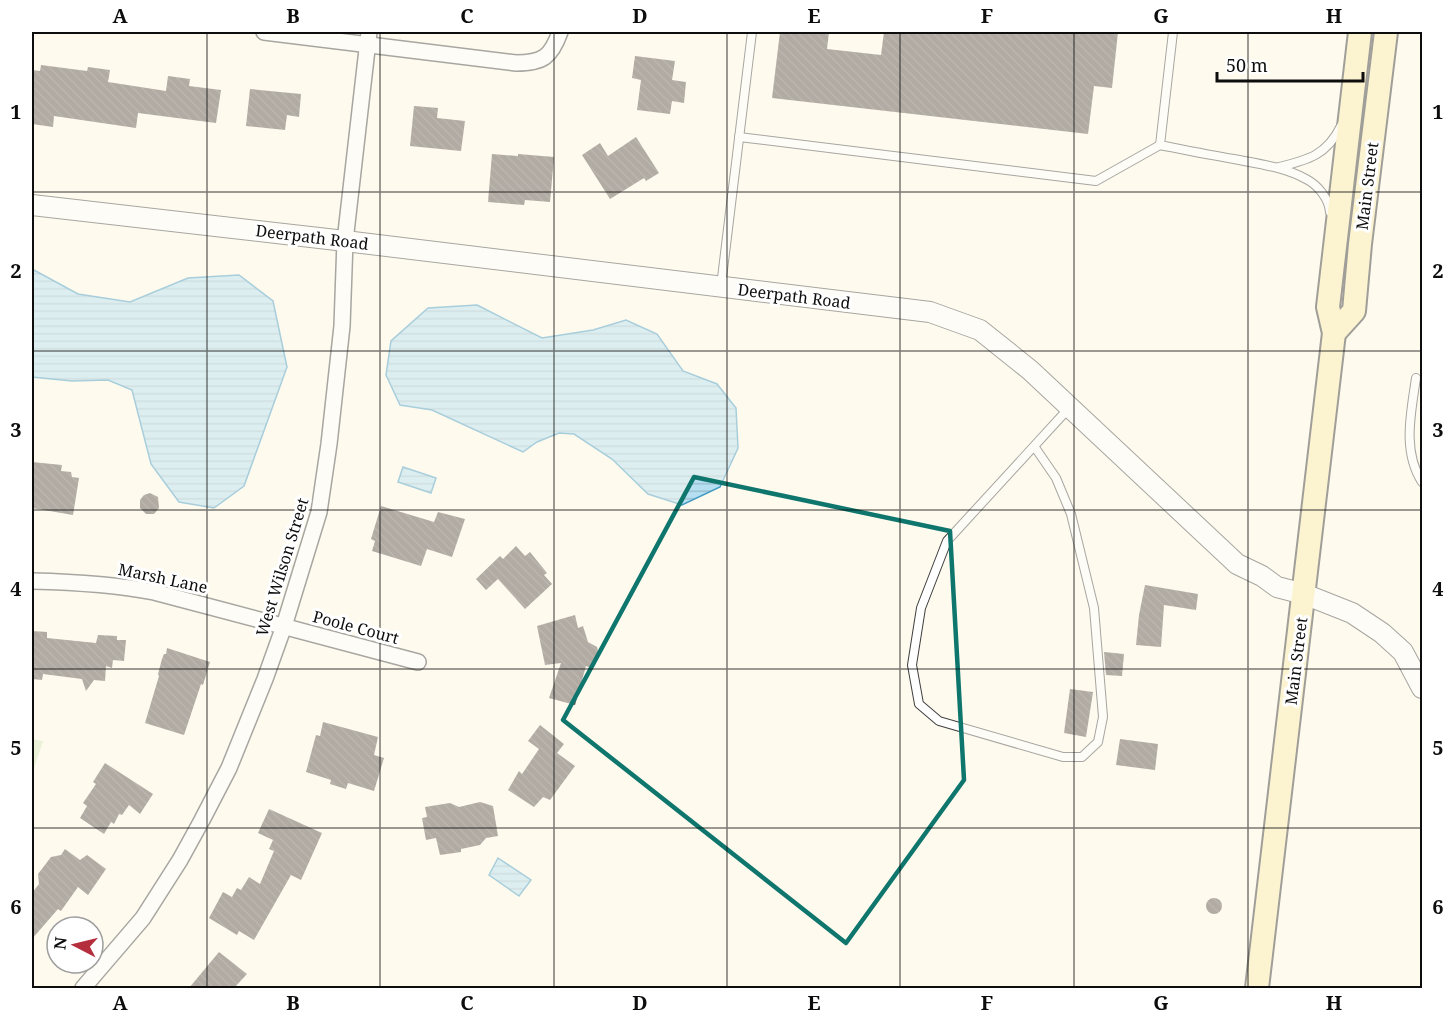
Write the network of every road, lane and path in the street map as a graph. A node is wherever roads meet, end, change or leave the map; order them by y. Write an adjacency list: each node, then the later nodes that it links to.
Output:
1 (264, 32): 7 (street)
2 (560, 32): 7 (street)
3 (752, 32): 9 (lane)
4 (1173, 32): 10 (lane)
5 (1360, 32): 8 (main road, Main Street)
6 (1386, 32): 16 (main road, Main Street)
7 (369, 38): 13 (street, West Wilson Street)
8 (1352, 101): 11 (lane); 14 (main road, Main Street)
9 (739, 137): 10 (lane); 15 (lane)
10 (1160, 145): 11 (lane)
11 (1277, 167): 14 (lane)
12 (32, 205): 13 (street, Deerpath Road)
13 (345, 241): 15 (street, Deerpath Road); 23 (street, West Wilson Street)
14 (1334, 244): 16 (main road, Main Street)
15 (721, 287): 18 (street, Deerpath Road)
16 (1334, 333): 22 (main road, Main Street)
17 (1416, 378): 20 (lane)
18 (1070, 407): 19 (lane); 22 (street, Deerpath Road)
19 (1034, 446): 19 (lane)
20 (1422, 482)
21 (32, 580): 23 (street, Marsh Lane)
22 (1304, 594): 25 (street, Deerpath Road); 27 (main road, Main Street)
23 (284, 626): 24 (street, Poole Court); 26 (street, West Wilson Street)
24 (418, 662)
25 (1420, 676)
26 (83, 988)
27 (1257, 988)

